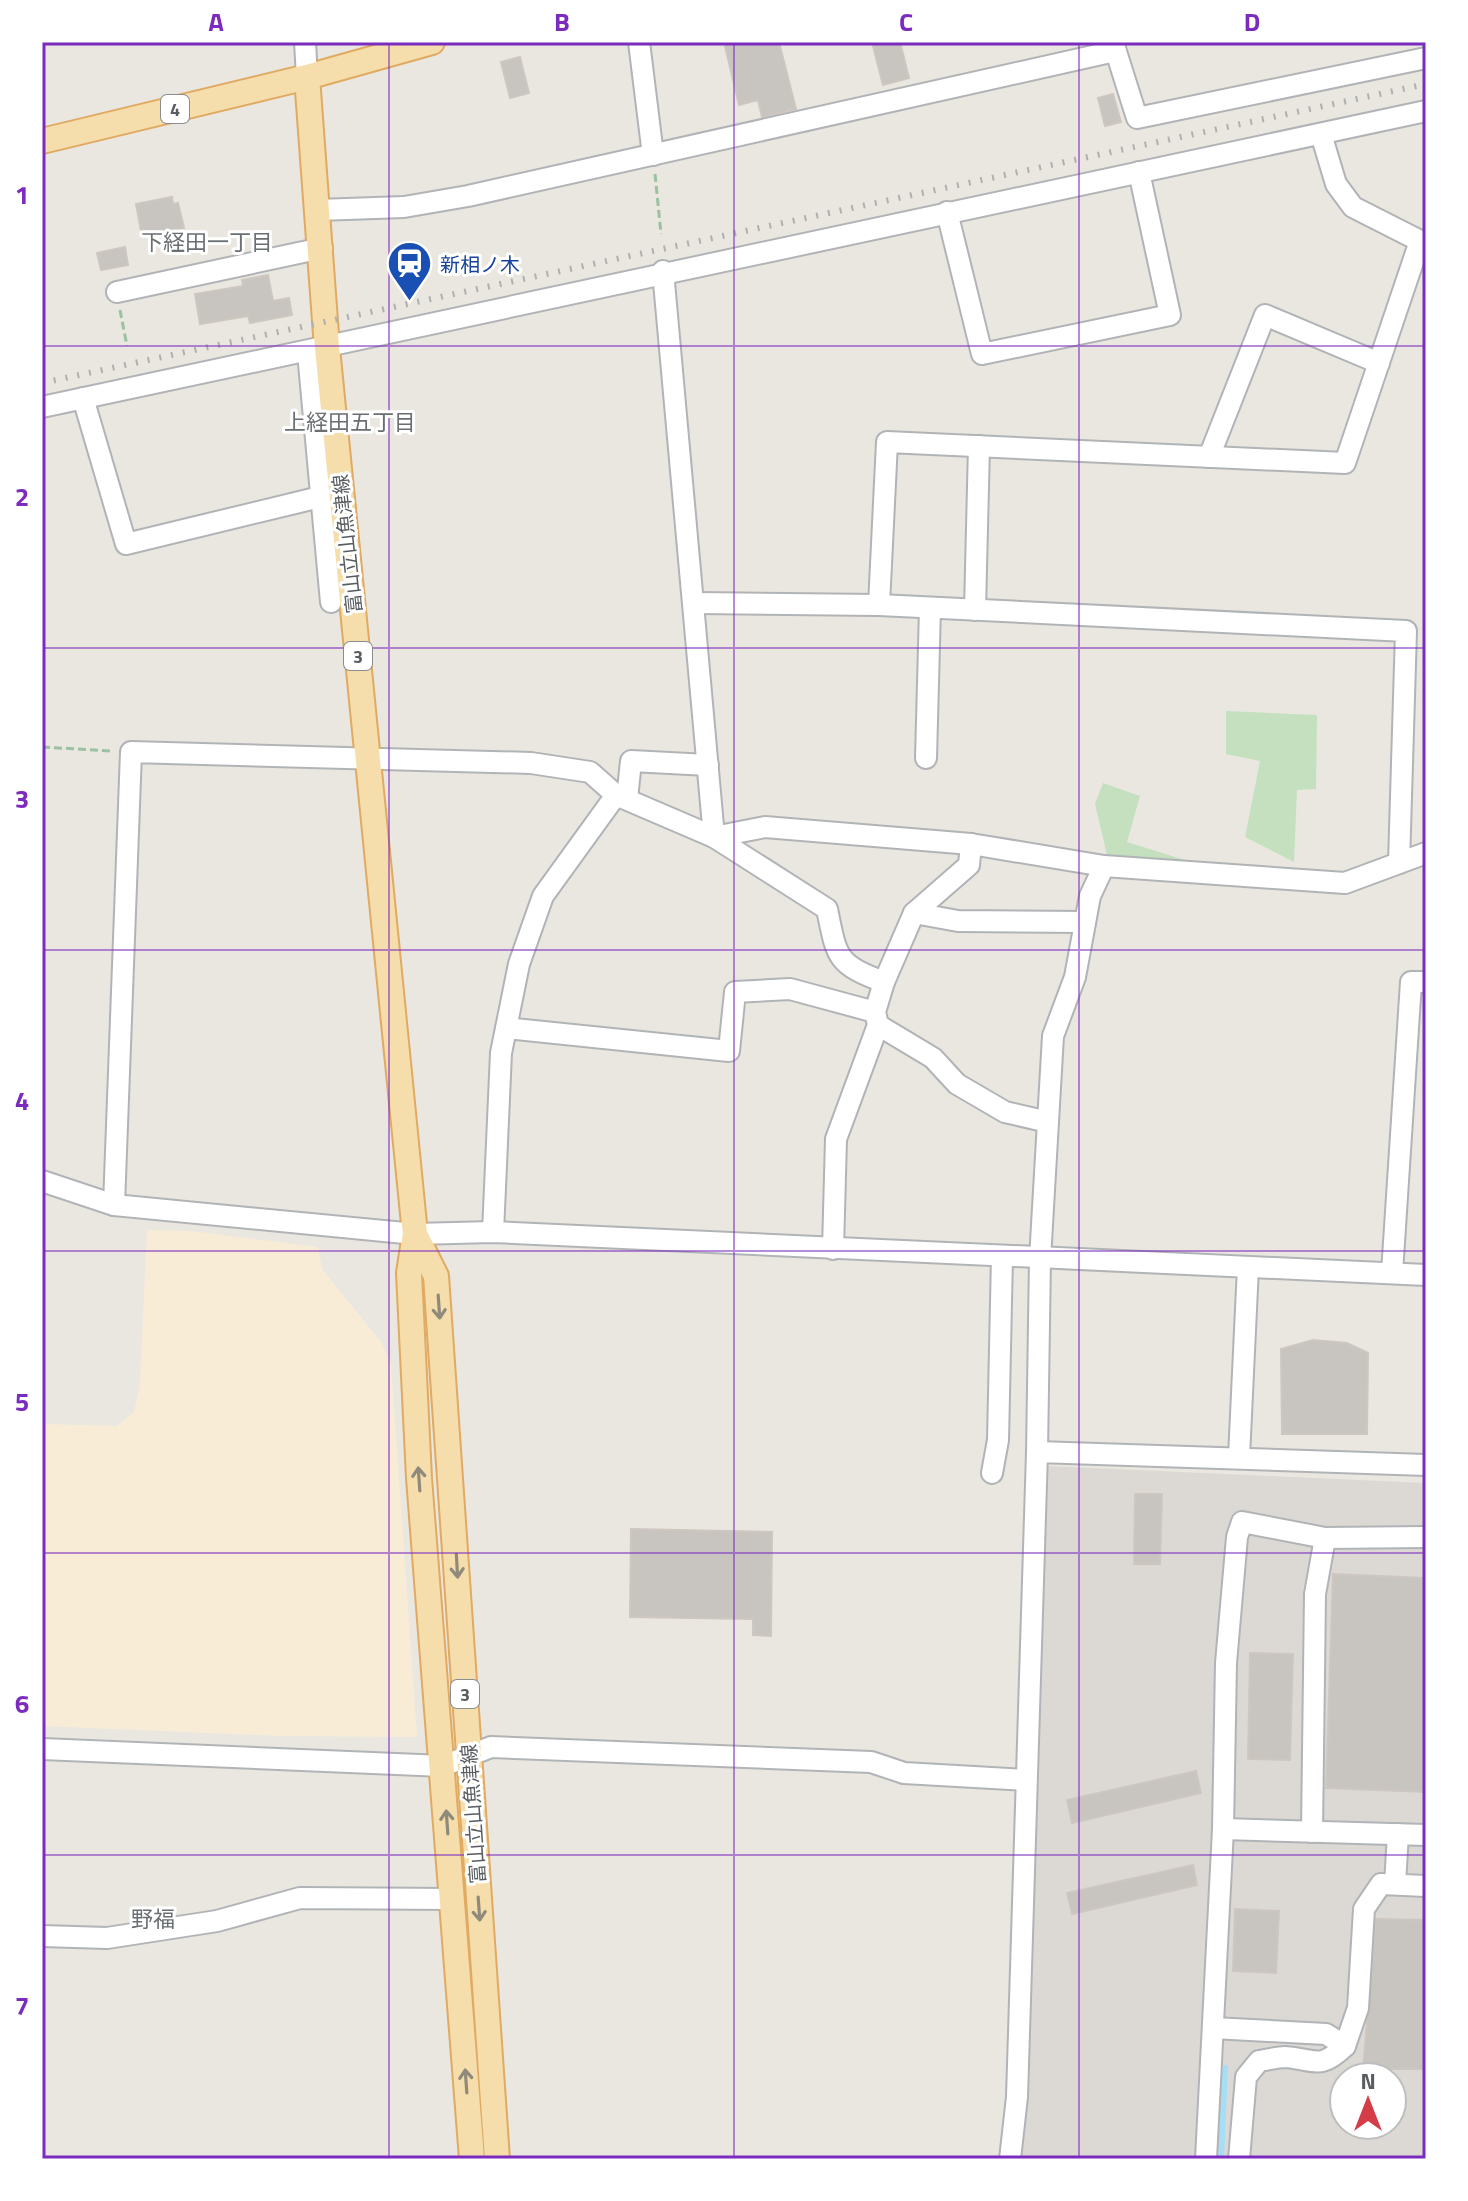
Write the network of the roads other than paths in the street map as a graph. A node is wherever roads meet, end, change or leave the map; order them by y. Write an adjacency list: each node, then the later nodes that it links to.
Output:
1 (305, 42): 7 (street)
2 (432, 42): 5 (main road)
3 (639, 42): 11 (street)
4 (1114, 47): 6 (street); 11 (street)
5 (374, 49): 7 (main road)
6 (1426, 58)
7 (307, 77): 10 (main road, 4); 13 (main road, 富山立山魚津線 / 3)
8 (1426, 111): 9 (street)
9 (1321, 134): 12 (street); 15 (street)
10 (42, 141)
11 (653, 155): 13 (street)
12 (1139, 172): 14 (street); 14 (street)
13 (318, 210): 16 (main road, 富山立山魚津線 / 3)
14 (947, 212): 17 (street)
15 (1423, 243): 20 (street)
16 (322, 248): 18 (street); 19 (main road, 富山立山魚津線 / 3)
17 (663, 271): 19 (street); 27 (street)
18 (117, 292)
19 (317, 350): 21 (street); 25 (street); 32 (main road, 富山立山魚津線 / 3)
20 (1379, 363): 24 (street); 24 (street)
21 (83, 398): 22 (street); 25 (street)
22 (42, 407)
23 (979, 446): 24 (street); 28 (street); 30 (street)
24 (1209, 457)
25 (320, 497): 26 (street)
26 (331, 602)
27 (696, 603): 28 (street); 33 (street)
28 (879, 605): 29 (street)
29 (930, 608): 30 (street); 31 (street)
30 (975, 610): 38 (street)
31 (926, 758)
32 (368, 759): 34 (street); 48 (street); 50 (main road, 富山立山魚津線 / 3)
33 (708, 765): 34 (street); 35 (street)
34 (621, 797): 35 (street); 45 (street)
35 (714, 837): 36 (street); 42 (street)
36 (971, 844): 39 (street); 40 (street)
37 (1426, 853): 38 (street)
38 (1399, 863): 39 (street)
39 (1104, 866): 41 (street)
40 (914, 913): 41 (street); 42 (street)
41 (1085, 922): 46 (street)
42 (884, 982): 44 (street)
43 (1426, 982): 55 (street)
44 (877, 1018): 45 (street); 46 (street); 51 (street)
45 (506, 1028): 49 (street)
46 (1048, 1122): 53 (street)
47 (42, 1181): 48 (street)
48 (114, 1205): 50 (street)
49 (493, 1232): 50 (street); 51 (street)
50 (415, 1234): 64 (main road, 富山立山魚津線 / 3, one-way to 64); 65 (main road, 富山立山魚津線 / 3, one-way to 50)
51 (833, 1249): 52 (street)
52 (1002, 1257): 53 (street); 60 (street)
53 (1040, 1259): 54 (street); 57 (street)
54 (1248, 1267): 55 (street); 58 (street)
55 (1392, 1273): 56 (street)
56 (1426, 1275)
57 (1037, 1452): 58 (street); 66 (street)
58 (1239, 1457): 59 (street)
59 (1426, 1465)
60 (992, 1473)
61 (1426, 1537): 62 (street)
62 (1325, 1538): 67 (street); 68 (street)
63 (42, 1749): 65 (street)
64 (469, 1755): 65 (street); 66 (street); 78 (main road, 富山立山魚津線 / 3, one-way to 78)
65 (443, 1766): 73 (main road, 富山立山魚津線 / 3, one-way to 65)
66 (1025, 1780): 79 (street)
67 (1223, 1829): 68 (street); 75 (street)
68 (1312, 1832): 69 (street)
69 (1398, 1834): 70 (street); 71 (street)
70 (1426, 1835)
71 (1395, 1884): 72 (street); 76 (street)
72 (1426, 1886)
73 (453, 1899): 74 (street); 77 (main road, 富山立山魚津線 / 3, one-way to 73)
74 (42, 1936)
75 (1213, 2028): 76 (street); 80 (street)
76 (1345, 2046): 81 (street)
77 (472, 2159)
78 (497, 2159)
79 (1010, 2159)
80 (1206, 2159)
81 (1239, 2159)

